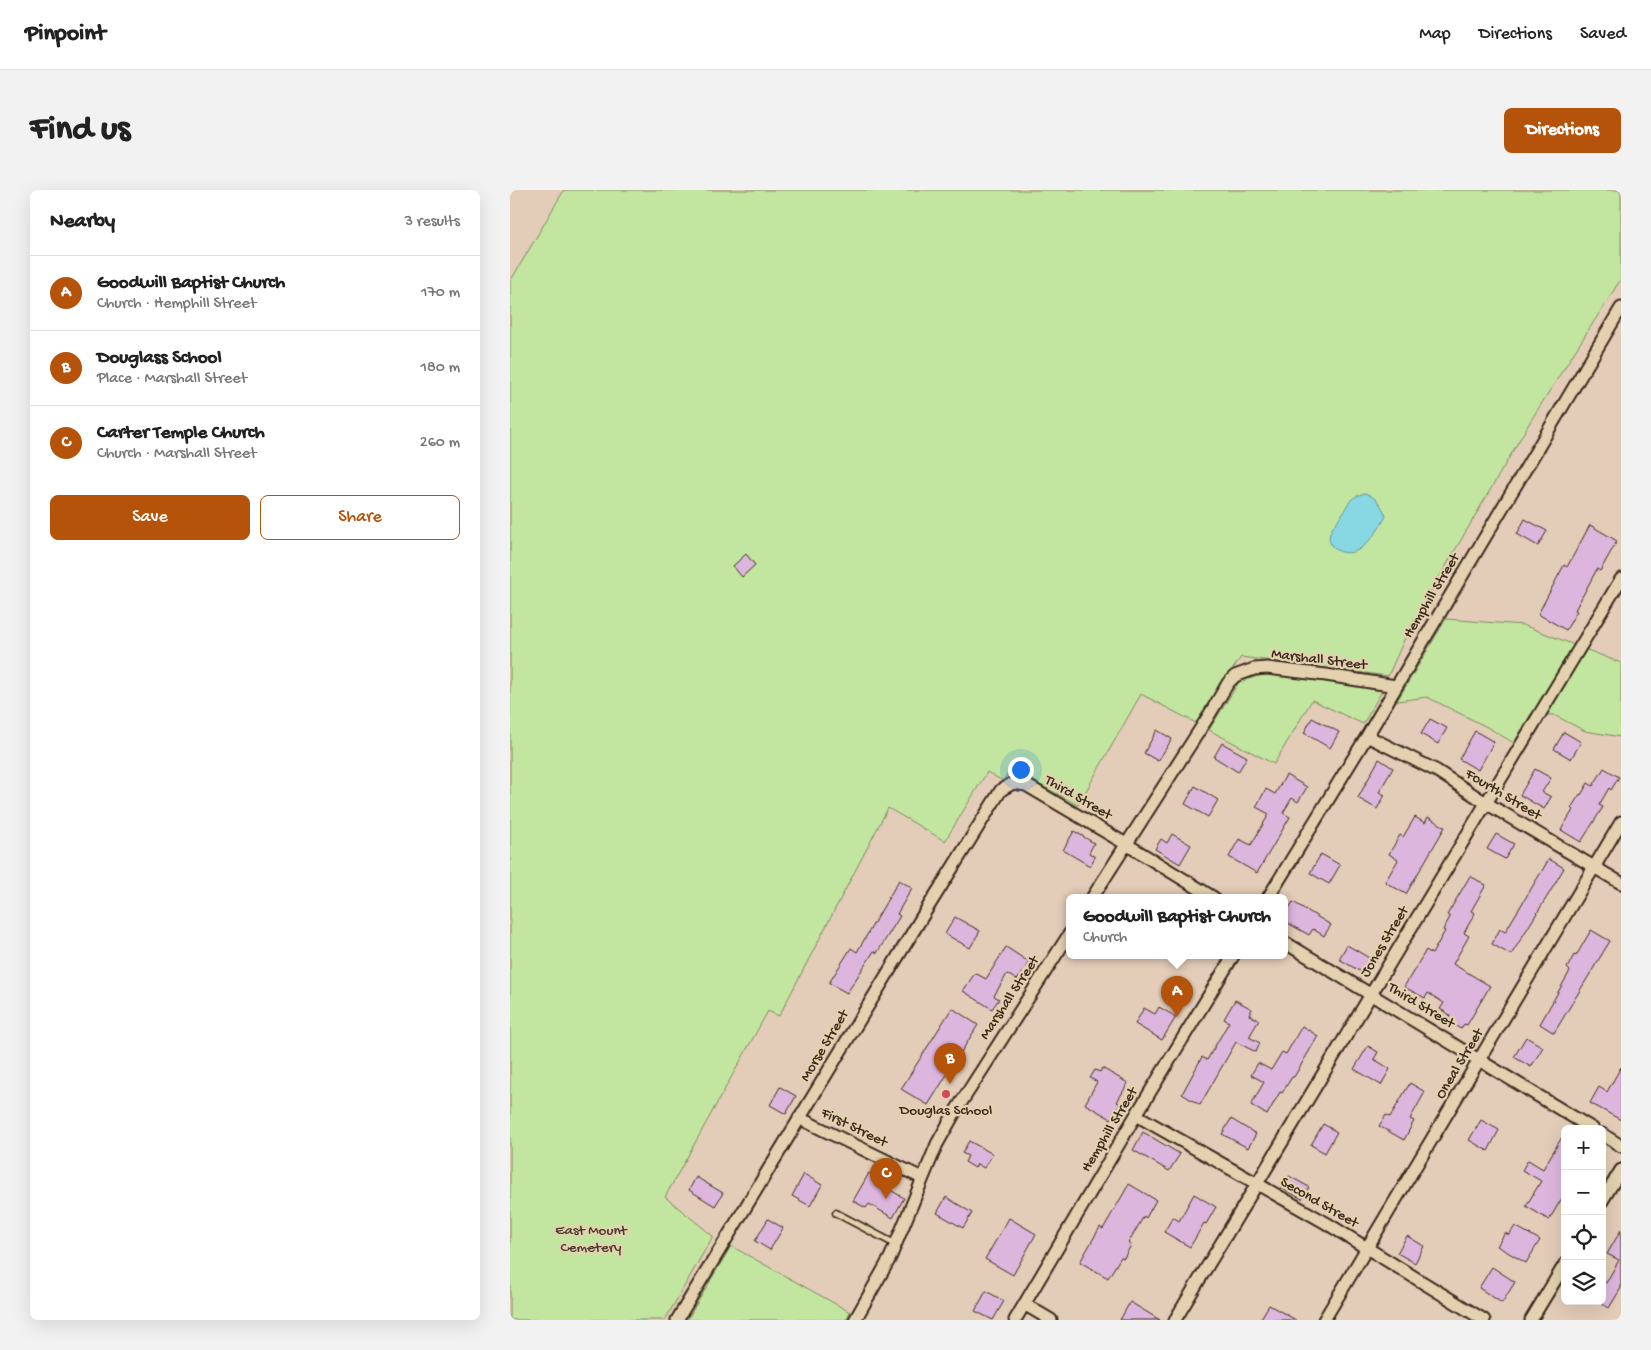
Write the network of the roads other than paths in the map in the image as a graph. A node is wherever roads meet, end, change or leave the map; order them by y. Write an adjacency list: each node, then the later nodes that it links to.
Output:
1 (1621, 308): 3 (street, Hemphill Street)
2 (1621, 580): 6 (street, Jones Street)
3 (1396, 686): 4 (street, Hemphill Street); 8 (street, Marshall Street)
4 (1367, 736): 6 (street, Fourth Street); 13 (street, Hemphill Street)
5 (1001, 790): 8 (street, Third Street); 20 (street, Morse Street)
6 (1486, 803): 9 (street, Fourth Street); 17 (street, Jones Street)
7 (1621, 822): 9 (street, Oneal Street)
8 (1126, 844): 11 (street, Marshall Street); 12 (street, Third Street)
9 (1594, 866): 10 (street, Fourth Street); 18 (street, Oneal Street)
10 (1621, 882)
11 (1095, 894)
12 (1207, 894)
13 (1270, 894)
14 (1066, 939): 25 (street, Marshall Street)
15 (1288, 944): 17 (street, Third Street)
16 (1231, 959): 19 (street, Hemphill Street)
17 (1372, 994): 18 (street, Third Street); 26 (street, Jones Street)
18 (1480, 1060): 21 (street, Third Street); 30 (street, Oneal Street)
19 (1136, 1115): 26 (street, Second Street); 32 (street, Hemphill Street)
20 (799, 1118): 25 (street, First Street); 33 (street, Morse Street)
21 (1586, 1125)
22 (1606, 1137): 23 (street)
23 (1621, 1146)
24 (1621, 1170): 27 (street)
25 (922, 1178): 29 (street, Marshall Street)
26 (1258, 1184): 30 (street, Second Street); 37 (street, Jones Street)
27 (1606, 1194)
28 (836, 1213): 29 (lane)
29 (895, 1244): 34 (street, Marshall Street)
30 (1367, 1249): 38 (street, Oneal Street); 39 (street, Second Street)
31 (1561, 1271): 40 (street)
32 (1024, 1304): 35 (street, Hemphill Street); 36 (street)
33 (677, 1320)
34 (855, 1320)
35 (1015, 1320)
36 (1051, 1320)
37 (1175, 1320)
38 (1324, 1320)
39 (1484, 1320)
40 (1531, 1320)

